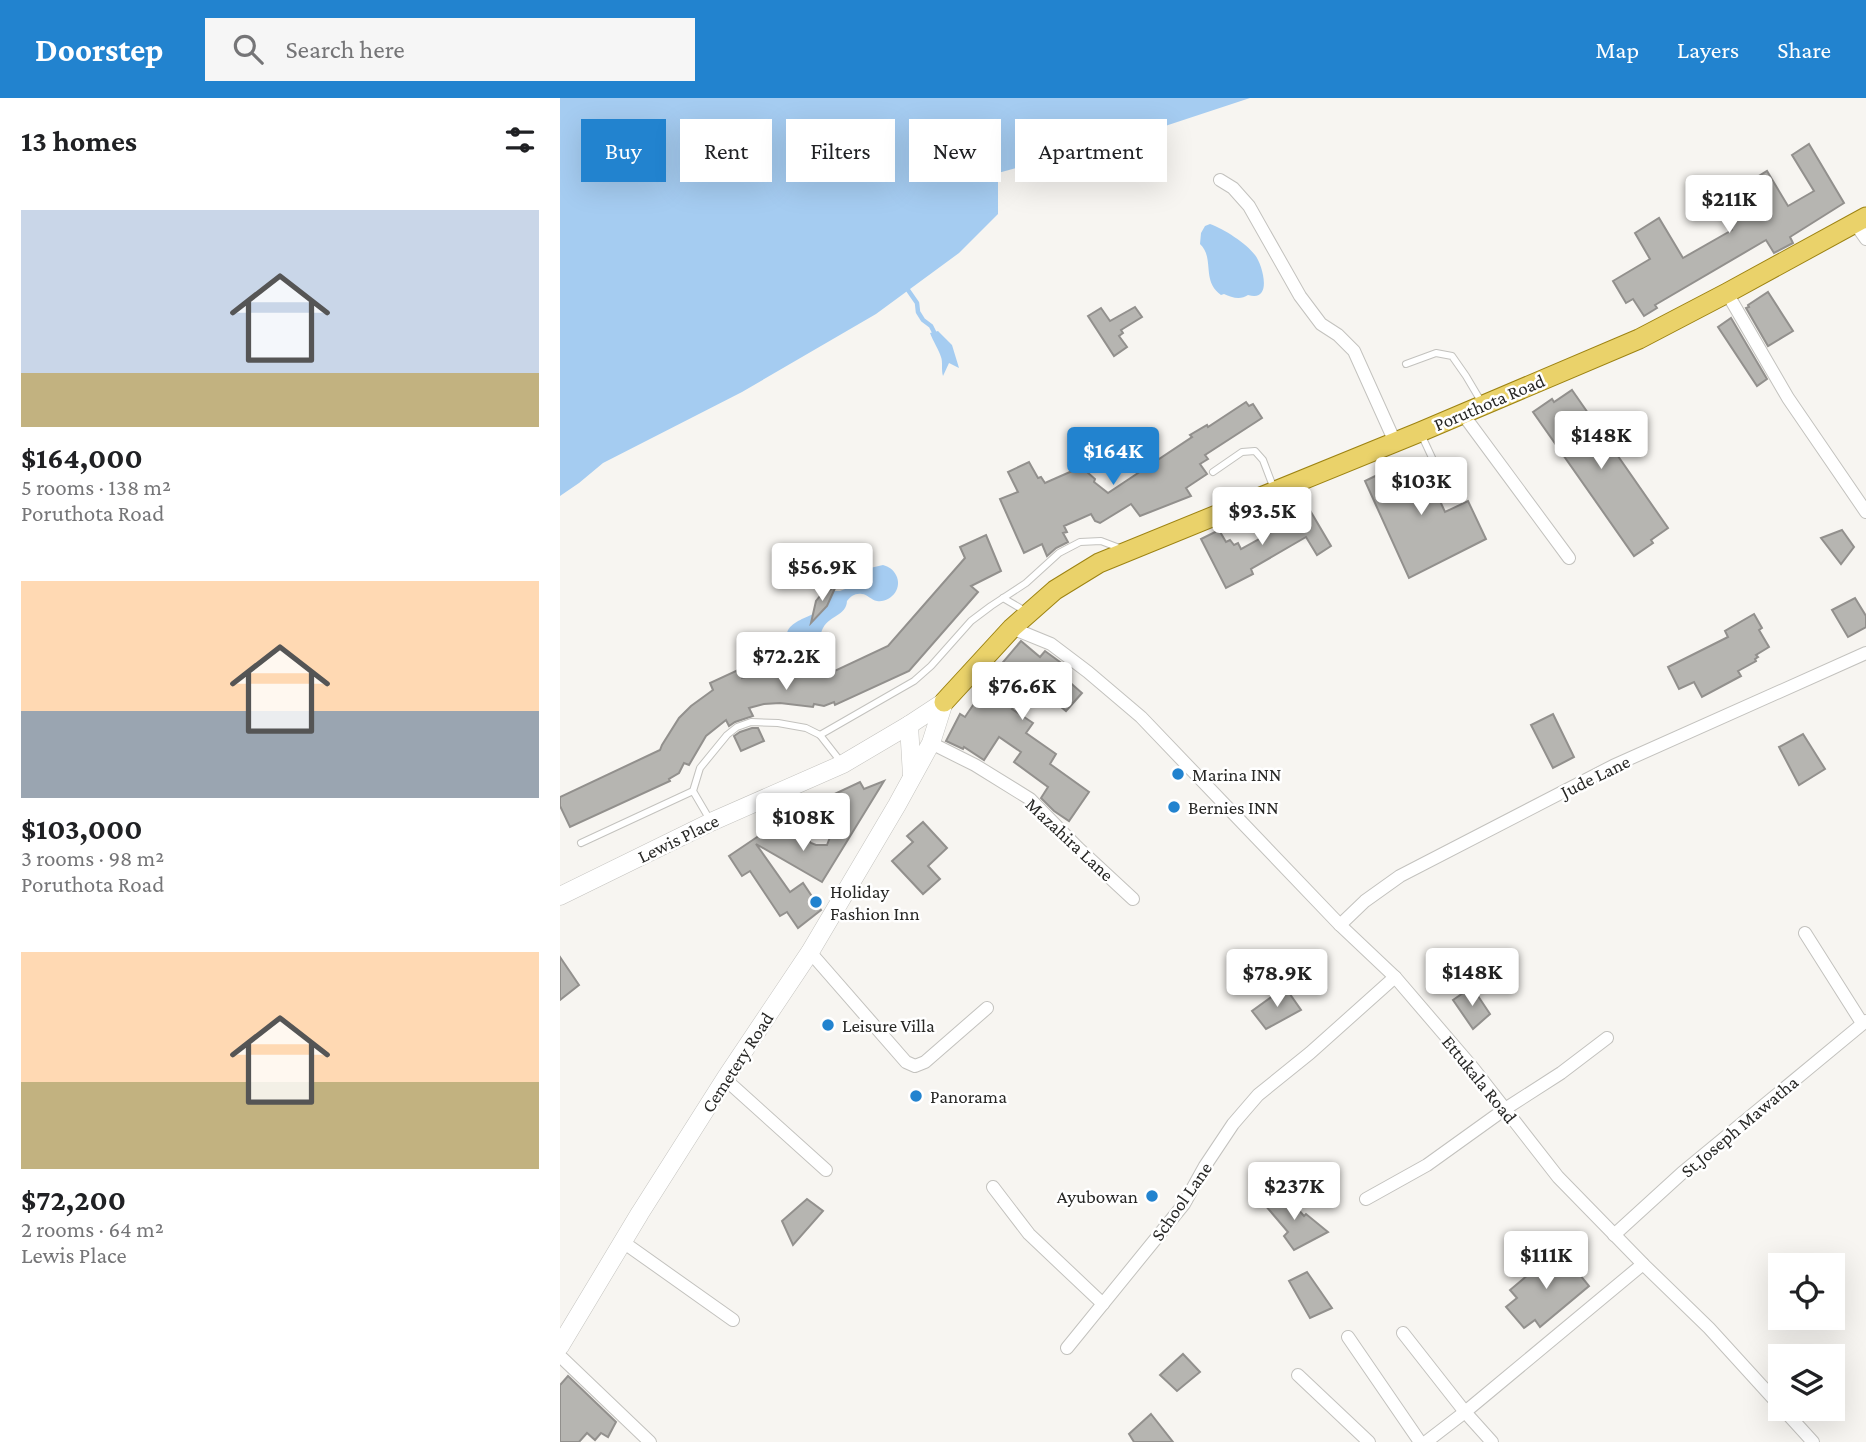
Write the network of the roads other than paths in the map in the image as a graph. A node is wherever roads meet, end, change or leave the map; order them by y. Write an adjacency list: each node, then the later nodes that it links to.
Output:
1 (1220, 180): 9 (street)
2 (1860, 219): 3 (street); 4 (main road, Poruthota Road)
3 (1866, 239)
4 (1727, 293): 6 (main road, Poruthota Road); 13 (street)
5 (1406, 364): 6 (lane)
6 (1483, 404): 7 (main road, Poruthota Road)
7 (1462, 413): 8 (main road, Poruthota Road); 15 (street)
8 (1420, 432): 9 (main road, Poruthota Road); 11 (lane)
9 (1395, 442): 12 (main road, Poruthota Road)
10 (1213, 472): 12 (lane)
11 (1447, 490)
12 (1275, 491): 14 (main road, Poruthota Road)
13 (1866, 512)
14 (1126, 551): 16 (lane); 17 (main road, Poruthota Road)
15 (1569, 558)
16 (1003, 598): 17 (lane); 22 (lane)
17 (1028, 613): 18 (main road, Poruthota Road)
18 (1012, 628): 20 (main road, Poruthota Road); 31 (street, Ettukala Road)
19 (1866, 653): 31 (street, Jude Lane)
20 (944, 702): 21 (street, Lewis Place); 23 (street, Cemetery Road)
21 (909, 725): 24 (street, Lewis Place); 25 (street)
22 (820, 735): 24 (lane); 26 (lane)
23 (931, 743): 25 (street, Cemetery Road); 30 (street, Mazahira Lane)
24 (843, 764): 27 (street, Lewis Place)
25 (912, 776): 33 (street, Cemetery Road)
26 (693, 791): 27 (lane); 28 (lane)
27 (711, 822): 29 (street, Lewis Place)
28 (581, 843)
29 (560, 896)
30 (1133, 898)
31 (1340, 925): 34 (street, Ettukala Road)
32 (1805, 933): 36 (street)
33 (810, 952): 35 (street); 38 (street, Cemetery Road)
34 (1395, 977): 39 (street, Ettukala Road); 46 (street, School Lane)
35 (987, 1008)
36 (1864, 1022): 43 (street, St.Joseph Mawatha)
37 (1607, 1038): 39 (street)
38 (725, 1079): 40 (street); 44 (street, Cemetery Road)
39 (1505, 1109): 42 (street); 43 (street, Ettukala Road)
40 (826, 1170)
41 (993, 1187): 46 (street)
42 (1366, 1199)
43 (1614, 1235): 45 (street, Ettukala Road)
44 (623, 1242): 47 (street); 50 (street, Cemetery Road)
45 (1643, 1264): 54 (street, Ettukala Road); 55 (street)
46 (1103, 1304): 51 (street, School Lane)
47 (733, 1320)
48 (1403, 1333): 55 (street)
49 (1349, 1337): 60 (street)
50 (560, 1346)
51 (1067, 1348)
52 (560, 1356): 58 (street)
53 (1298, 1375): 59 (street)
54 (1768, 1393)
55 (1465, 1412): 57 (street); 62 (street)
56 (1794, 1421): 63 (street, Ettukala Road)
57 (1441, 1437): 61 (street)
58 (650, 1442)
59 (1369, 1442)
60 (1420, 1442)
61 (1426, 1442)
62 (1492, 1442)
63 (1813, 1442)

